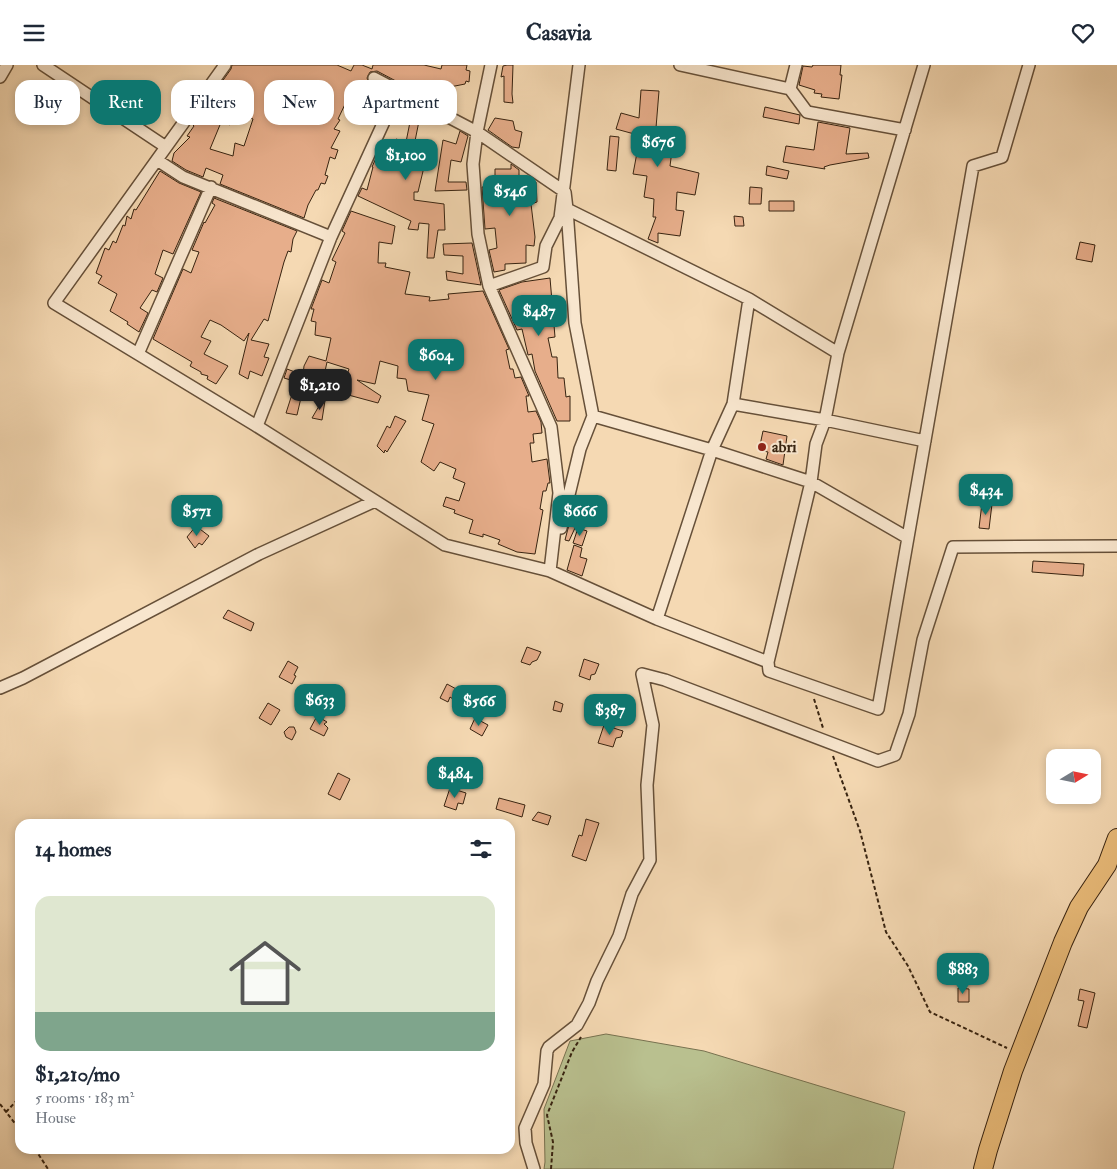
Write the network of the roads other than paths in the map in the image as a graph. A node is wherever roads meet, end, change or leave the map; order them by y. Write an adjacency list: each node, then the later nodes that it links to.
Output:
1 (7, 65): 10 (street)
2 (43, 65): 16 (street)
3 (225, 65): 16 (street)
4 (491, 65): 15 (street)
5 (579, 65): 19 (street)
6 (680, 65): 11 (street)
7 (796, 65): 11 (street)
8 (924, 65): 14 (street)
9 (1029, 65): 30 (street)
10 (0, 77)
11 (790, 89): 14 (street)
12 (457, 121): 15 (street)
13 (382, 125): 21 (street)
14 (904, 130): 24 (street)
15 (477, 131): 19 (street); 22 (street)
16 (166, 147): 17 (street)
17 (157, 160): 18 (street); 25 (street)
18 (211, 187): 21 (street); 25 (street)
19 (564, 192): 20 (street); 22 (street)
20 (567, 209): 23 (street); 27 (street)
21 (331, 237): 29 (street)
22 (489, 286): 36 (street)
23 (749, 299): 24 (street); 26 (street)
24 (838, 353): 28 (street)
25 (138, 354): 29 (street)
26 (733, 404): 28 (street); 31 (street)
27 (593, 416): 31 (street); 36 (street)
28 (825, 420): 30 (street); 32 (street)
29 (257, 426): 33 (street)
30 (925, 441): 34 (street)
31 (712, 450): 32 (street); 37 (street)
32 (811, 482): 34 (street); 38 (street)
33 (375, 501): 36 (street); 39 (street)
34 (908, 538): 38 (street)
35 (1117, 547): 41 (street)
36 (550, 571): 37 (street)
37 (657, 619): 38 (street)
38 (768, 662)
39 (0, 688)
40 (1117, 838): 42 (main road)
41 (534, 1169)
42 (983, 1169)

